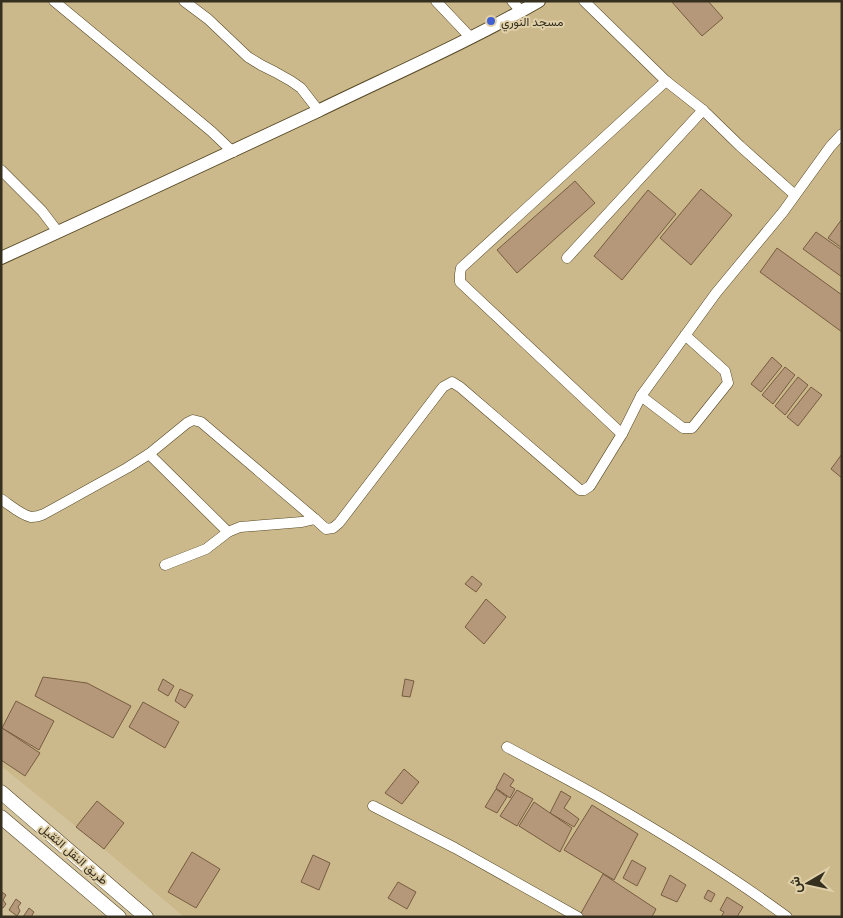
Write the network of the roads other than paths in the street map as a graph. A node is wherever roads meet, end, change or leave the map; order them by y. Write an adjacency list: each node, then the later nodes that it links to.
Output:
1 (54, 1): 13 (street)
2 (184, 1): 10 (street)
3 (436, 1): 8 (street)
4 (512, 1): 7 (street)
5 (539, 1): 7 (main road)
6 (584, 1): 9 (street)
7 (521, 11): 8 (main road)
8 (471, 38): 10 (main road)
9 (666, 81): 11 (street); 21 (street)
10 (318, 110): 13 (main road)
11 (703, 110): 15 (street); 18 (street)
12 (842, 134): 15 (street)
13 (233, 152): 16 (main road)
14 (1, 170): 16 (street)
15 (795, 195): 19 (street)
16 (58, 232): 17 (main road)
17 (1, 258)
18 (567, 258)
19 (685, 335): 20 (street); 20 (street)
20 (641, 396): 21 (street)
21 (622, 434): 24 (street)
22 (149, 454): 23 (street); 24 (street); 25 (street)
23 (1, 499)
24 (315, 519): 25 (street)
25 (228, 532): 26 (street)
26 (165, 565)
27 (507, 747): 34 (street)
28 (1, 792): 32 (highway, طريق النقل الثقيل)
29 (373, 806): 33 (street)
30 (1, 817): 31 (highway, طريق النقل الثقيل)
31 (119, 917)
32 (146, 917)
33 (578, 917)
34 (787, 917)

